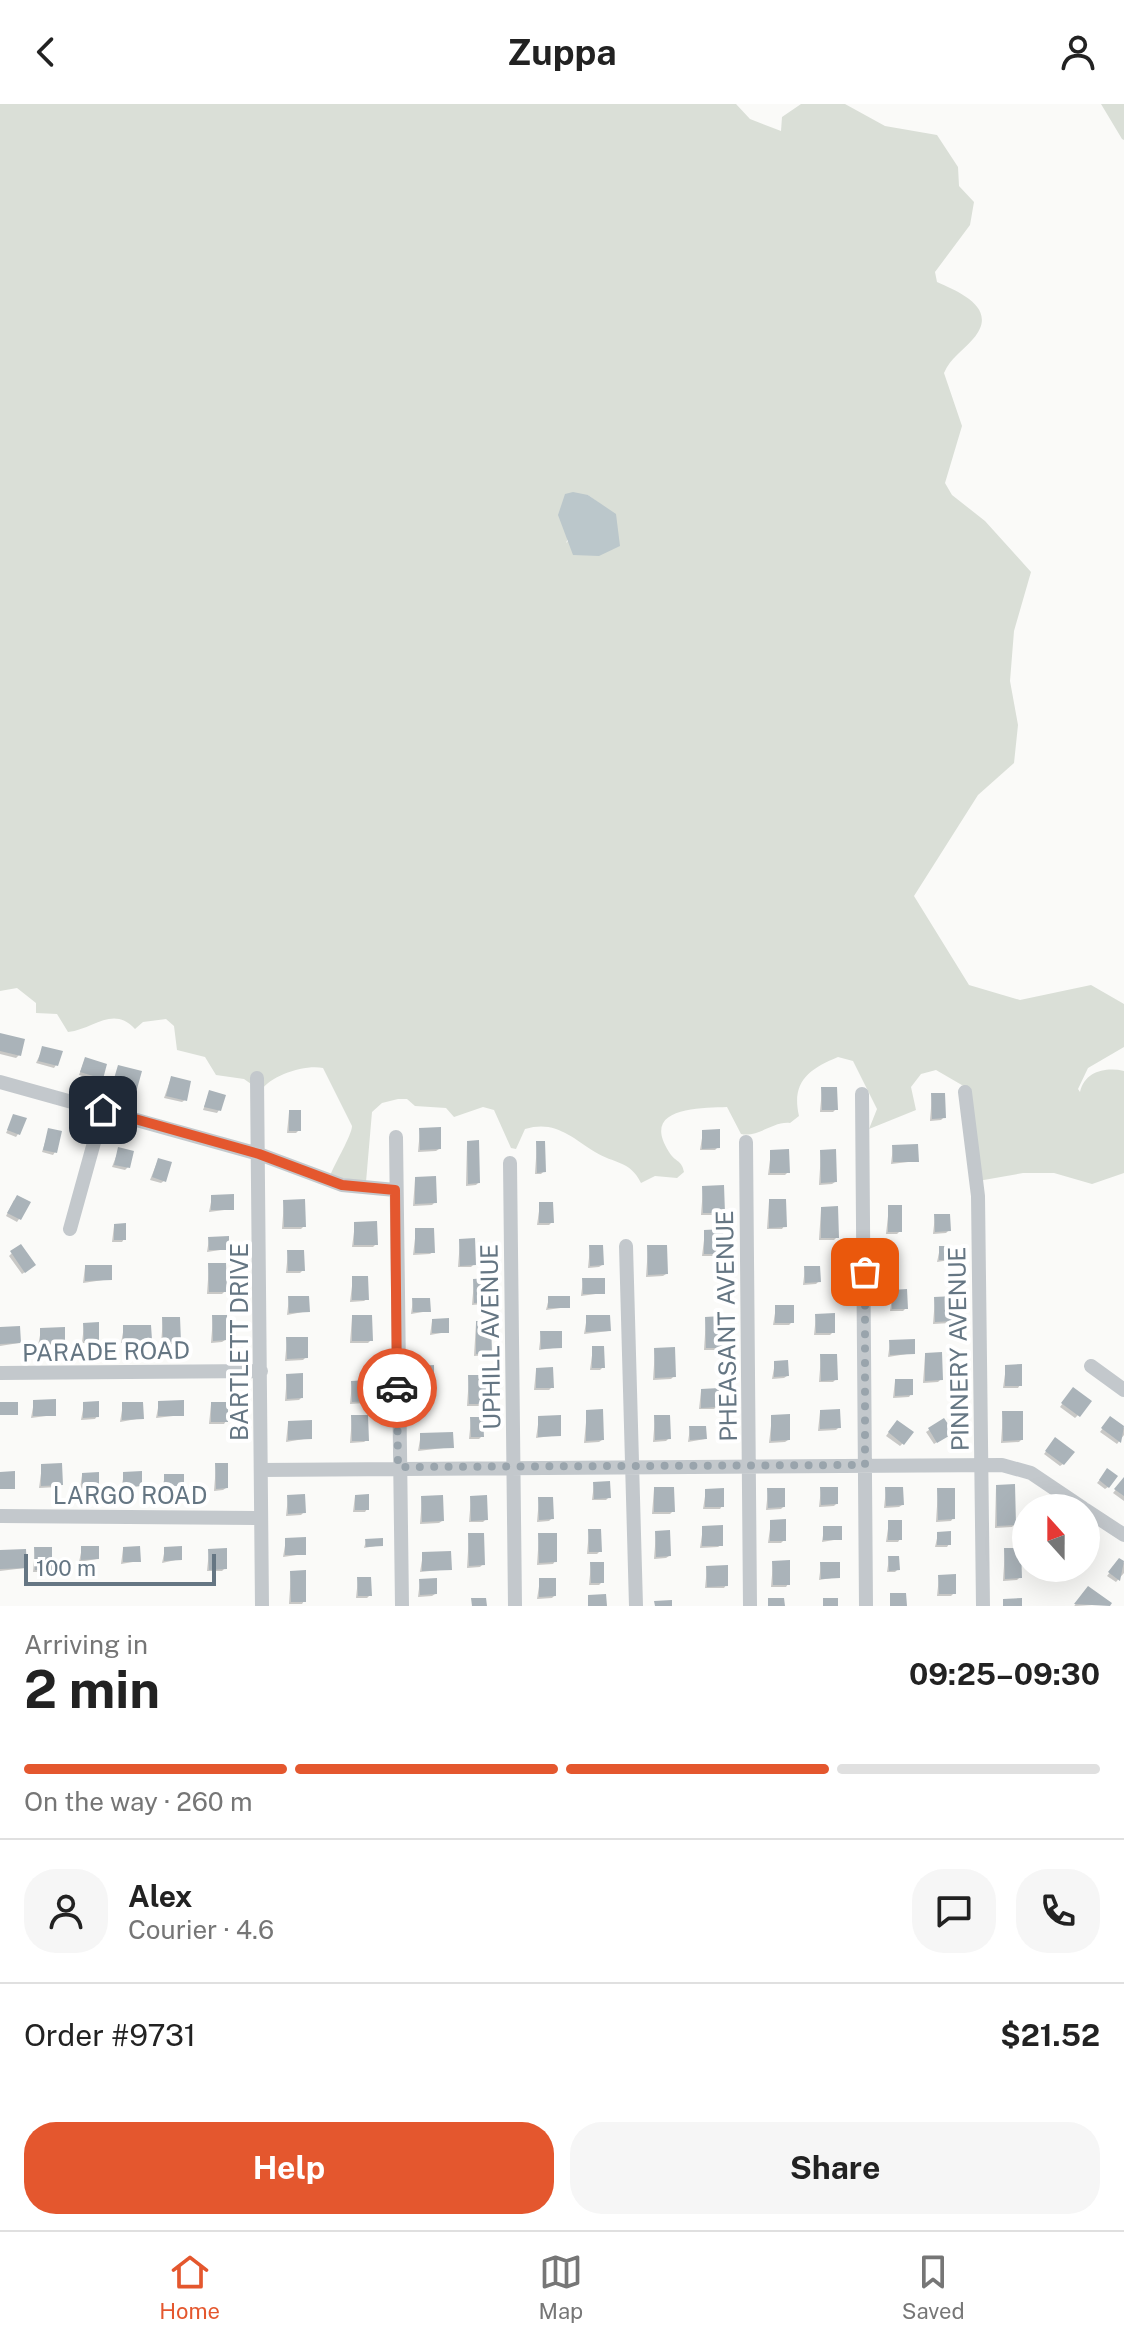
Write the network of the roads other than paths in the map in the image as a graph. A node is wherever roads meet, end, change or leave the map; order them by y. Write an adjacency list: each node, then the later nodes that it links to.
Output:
1 (257, 1078): 8 (street, BARTLETT DRIVE)
2 (0, 1082): 5 (street)
3 (965, 1092): 21 (street, PINNERY AVENUE)
4 (862, 1094): 19 (street)
5 (103, 1110): 8 (street); 11 (street)
6 (396, 1137): 10 (street)
7 (746, 1142): 18 (street, PHEASANT AVENUE)
8 (259, 1154): 10 (street); 14 (street, BARTLETT DRIVE)
9 (510, 1163): 20 (street, UPHILL AVENUE)
10 (395, 1190): 22 (street)
11 (70, 1229)
12 (626, 1246): 17 (street)
13 (1091, 1366): 16 (street)
14 (261, 1371): 15 (street, PARADE ROAD); 23 (street, BARTLETT DRIVE)
15 (0, 1373)
16 (1124, 1390)
17 (631, 1465): 18 (street); 20 (street); 32 (street)
18 (749, 1465): 19 (street); 33 (street, PHEASANT AVENUE)
19 (865, 1465): 21 (street); 34 (street)
20 (513, 1466): 22 (street); 31 (street, UPHILL AVENUE)
21 (981, 1466): 24 (street); 35 (street, PINNERY AVENUE)
22 (398, 1467): 23 (street); 30 (street)
23 (261, 1470): 26 (street, BARTLETT DRIVE)
24 (1061, 1494)
25 (0, 1516): 26 (street, LARGO ROAD)
26 (260, 1518): 29 (street, BARTLETT DRIVE)
27 (1100, 1519): 28 (street)
28 (1124, 1535)
29 (262, 1606)
30 (402, 1606)
31 (515, 1606)
32 (636, 1606)
33 (750, 1606)
34 (866, 1606)
35 (983, 1606)

